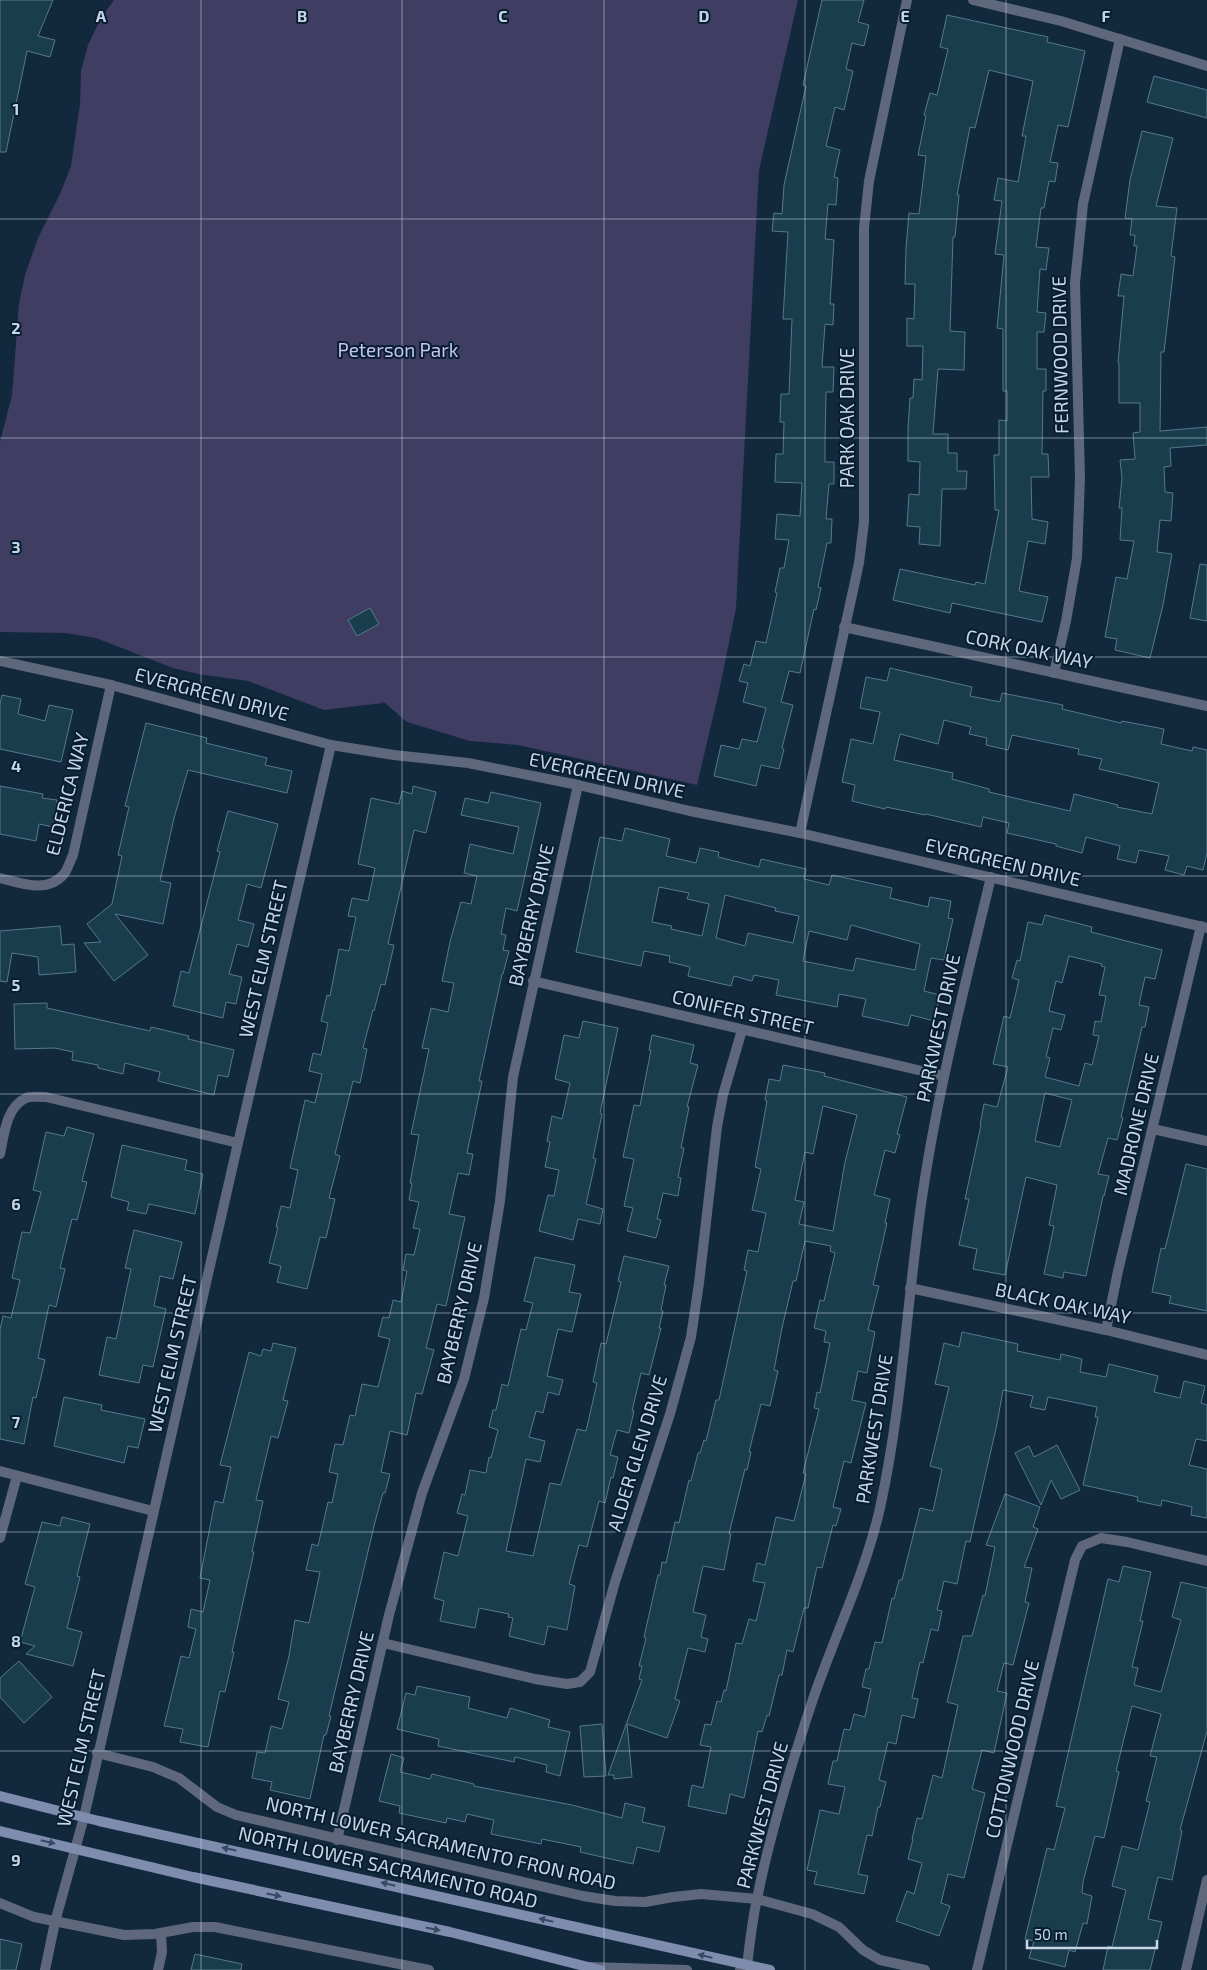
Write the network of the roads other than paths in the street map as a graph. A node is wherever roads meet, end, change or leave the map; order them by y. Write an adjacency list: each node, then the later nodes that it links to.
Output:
1 (907, 0): 5 (street, PARK OAK DRIVE)
2 (973, 0): 3 (street)
3 (1120, 40): 4 (street); 7 (street, FERNWOOD DRIVE)
4 (1207, 66)
5 (844, 627): 7 (street, CORK OAK WAY); 12 (street, PARK OAK DRIVE)
6 (0, 660): 8 (street, EVERGREEN DRIVE)
7 (1054, 673): 9 (street, CORK OAK WAY)
8 (112, 685): 10 (street, EVERGREEN DRIVE); 13 (street, ELDERICA WAY)
9 (1207, 706)
10 (331, 745): 11 (street, EVERGREEN DRIVE); 21 (street, WEST ELM STREET)
11 (578, 785): 12 (street, EVERGREEN DRIVE); 16 (street, BAYBERRY DRIVE)
12 (800, 833): 14 (street, EVERGREEN DRIVE)
13 (0, 878)
14 (990, 878): 15 (street, EVERGREEN DRIVE); 18 (street, PARKWEST DRIVE)
15 (1204, 927): 19 (street, MADRONE DRIVE)
16 (533, 981): 17 (street, CONIFER STREET); 31 (street, BAYBERRY DRIVE)
17 (742, 1030): 18 (street, CONIFER STREET); 31 (street, ALDER GLEN DRIVE)
18 (944, 1076): 23 (street, PARKWEST DRIVE)
19 (1153, 1129): 20 (street); 24 (street, MADRONE DRIVE)
20 (1207, 1141)
21 (238, 1143): 22 (street); 28 (street, WEST ELM STREET)
22 (0, 1154)
23 (910, 1288): 24 (street, BLACK OAK WAY); 39 (street, PARKWEST DRIVE)
24 (1106, 1330): 25 (street, BLACK OAK WAY)
25 (1207, 1355)
26 (0, 1471): 27 (street)
27 (17, 1476): 28 (street); 29 (street)
28 (153, 1511): 32 (street, WEST ELM STREET)
29 (0, 1538)
30 (1207, 1561): 52 (street, COTTONWOOD DRIVE)
31 (383, 1643): 36 (street, BAYBERRY DRIVE)
32 (98, 1753): 34 (street, WEST ELM STREET); 36 (street, NORTH LOWER SACRAMENTO FRON ROAD)
33 (0, 1796): 34 (main road, NORTH LOWER SACRAMENTO ROAD)
34 (84, 1817): 37 (street, WEST ELM STREET); 44 (main road, NORTH LOWER SACRAMENTO ROAD, one-way to 34)
35 (0, 1832): 37 (main road, one-way to 37)
36 (336, 1840): 39 (street, NORTH LOWER SACRAMENTO FRON ROAD)
37 (75, 1849): 41 (street, WEST ELM STREET); 43 (main road, one-way to 43)
38 (1207, 1880): 53 (street)
39 (757, 1899): 44 (street, PARKWEST DRIVE); 51 (street, NORTH LOWER SACRAMENTO FRON ROAD)
40 (0, 1904): 41 (street)
41 (55, 1922): 42 (street); 45 (street, WEST ELM STREET)
42 (161, 1933): 46 (street); 47 (street)
43 (583, 1966): 48 (main road); 49 (street)
44 (743, 1968): 50 (main road, NORTH LOWER SACRAMENTO ROAD)
45 (45, 1970)
46 (158, 1970)
47 (429, 1970)
48 (600, 1970)
49 (686, 1970)
50 (770, 1970)
51 (925, 1970)
52 (977, 1970)
53 (1186, 1970)

